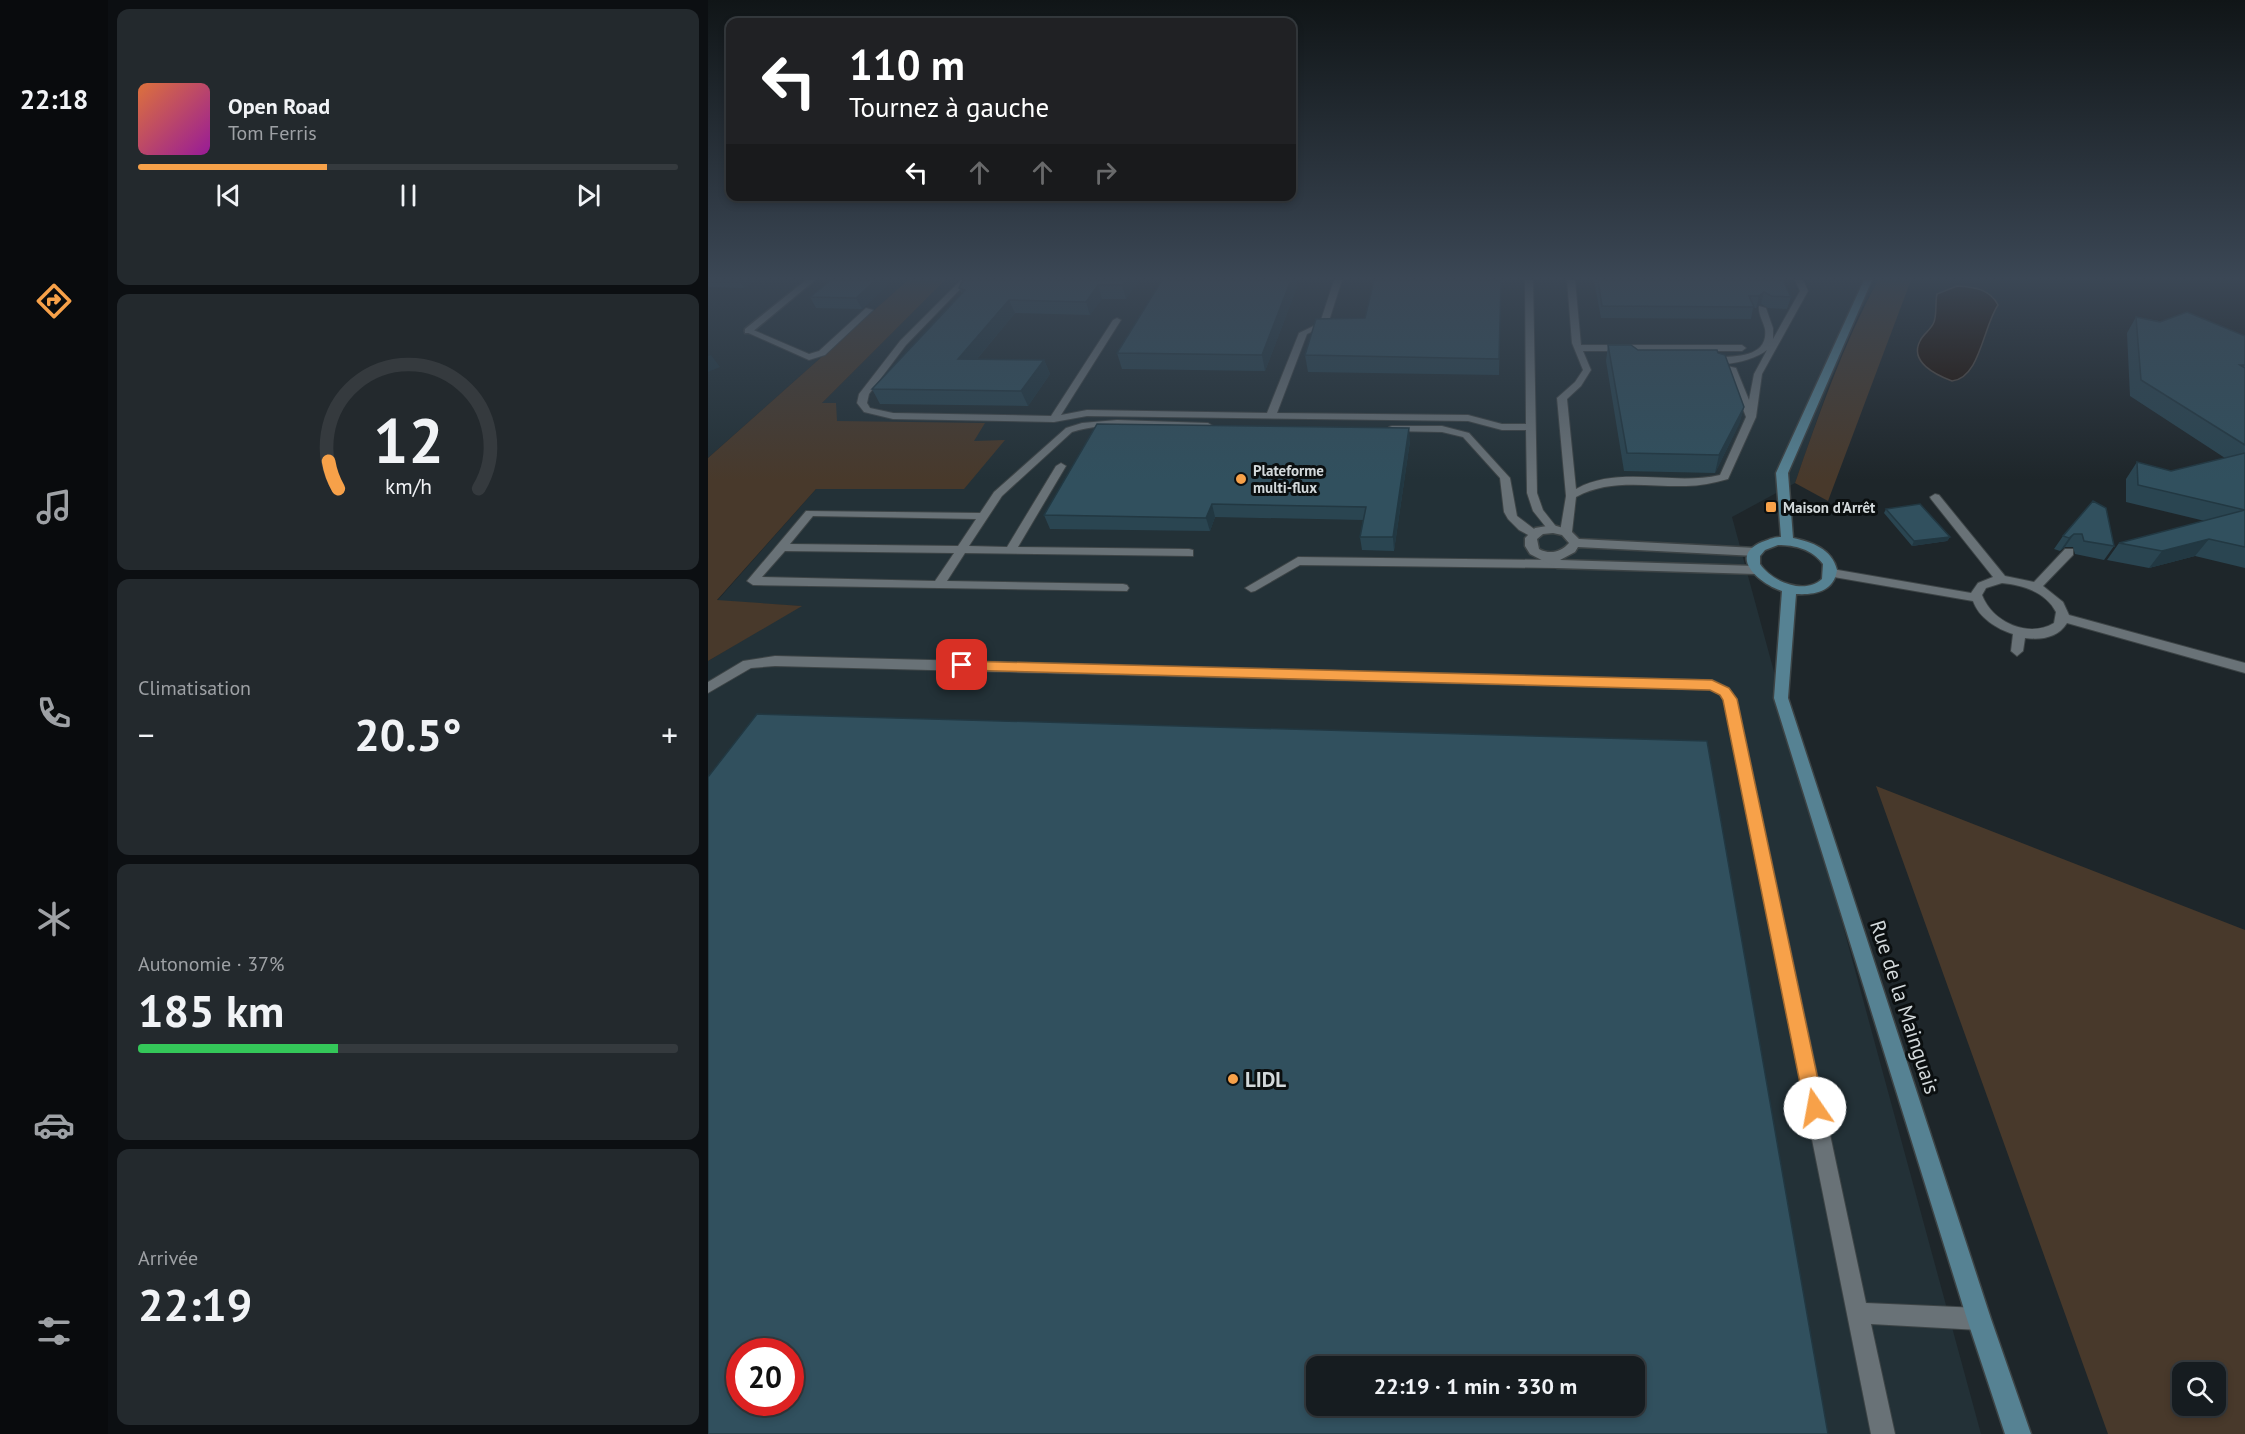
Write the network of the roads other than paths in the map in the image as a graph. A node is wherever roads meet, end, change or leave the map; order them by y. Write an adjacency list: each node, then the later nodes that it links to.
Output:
1 (785, 347): 2 (lane)
2 (829, 347)
3 (900, 347): 16 (lane)
4 (1100, 347): 16 (lane)
5 (1298, 347): 14 (lane)
6 (1529, 347): 18 (lane)
7 (1765, 347): 12 (lane)
8 (1773, 347): 15 (lane)
9 (1838, 347): 27 (street)
10 (1578, 348): 11 (lane); 21 (lane)
11 (1742, 348)
12 (1697, 360)
13 (1719, 367): 15 (lane)
14 (1271, 415): 16 (lane); 18 (lane)
15 (1750, 417): 21 (lane)
16 (1054, 419)
17 (1308, 427): 23 (lane)
18 (1531, 427): 24 (lane)
19 (1378, 428): 26 (lane)
20 (1061, 466): 31 (lane)
21 (1571, 495): 25 (lane)
22 (1935, 497): 38 (lane)
23 (983, 516): 29 (lane); 30 (lane)
24 (1553, 529): 25 (street); 26 (street)
25 (1566, 532): 28 (street)
26 (1534, 534): 35 (street)
27 (1787, 541): 32 (street); 37 (street)
28 (1575, 543): 32 (street); 35 (street)
29 (782, 547): 30 (lane); 39 (lane)
30 (961, 549): 31 (lane); 39 (lane)
31 (1011, 550): 34 (lane)
32 (1756, 552): 36 (street)
33 (2069, 552): 40 (lane)
34 (1189, 553)
35 (1552, 560): 36 (street); 42 (lane)
36 (1756, 570): 43 (street)
37 (1832, 573): 43 (street); 44 (lane)
38 (2001, 579): 40 (lane); 44 (lane)
39 (939, 584): 41 (lane)
40 (2036, 587): 45 (lane)
41 (1123, 588)
42 (1251, 588)
43 (1789, 590): 51 (street, Rue de la Mainguais)
44 (1976, 598): 46 (lane)
45 (2063, 618): 46 (lane); 48 (lane)
46 (2020, 632): 47 (lane)
47 (2017, 651)
48 (2245, 668)
49 (708, 688): 50 (lane)
50 (1857, 1313): 51 (lane); 52 (lane)
51 (1979, 1319): 53 (street, Rue de la Mainguais)
52 (1883, 1434)
53 (2018, 1434)

